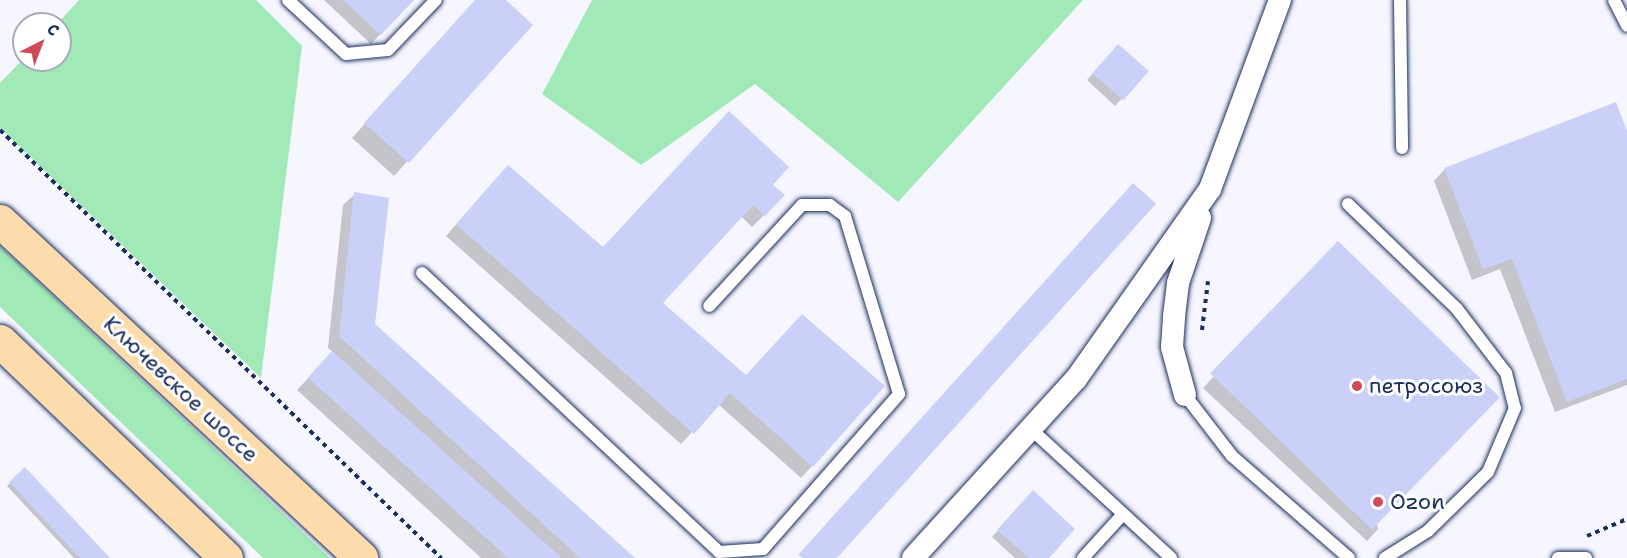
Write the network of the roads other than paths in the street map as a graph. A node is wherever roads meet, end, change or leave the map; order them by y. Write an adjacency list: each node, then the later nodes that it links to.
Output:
1 (288, 0): 2 (lane)
2 (436, 0)
3 (1280, 0): 8 (street)
4 (1400, 0): 7 (lane)
5 (1614, 0): 6 (lane)
6 (1627, 26)
7 (1402, 148)
8 (1210, 189): 14 (street); 15 (street)
9 (1348, 204): 24 (lane)
10 (0, 220): 19 (main road, Ключевское шоссе)
11 (422, 273): 17 (lane)
12 (709, 306): 17 (lane)
13 (0, 341): 18 (main road)
14 (1185, 395): 23 (lane)
15 (1032, 430): 16 (lane); 20 (street)
16 (1123, 514): 21 (lane); 22 (lane)
17 (767, 554)
18 (226, 558)
19 (361, 558)
20 (913, 558)
21 (1083, 558)
22 (1171, 558)
23 (1349, 558)
24 (1385, 558)
25 (1558, 558): 26 (lane)
26 (1586, 558)

